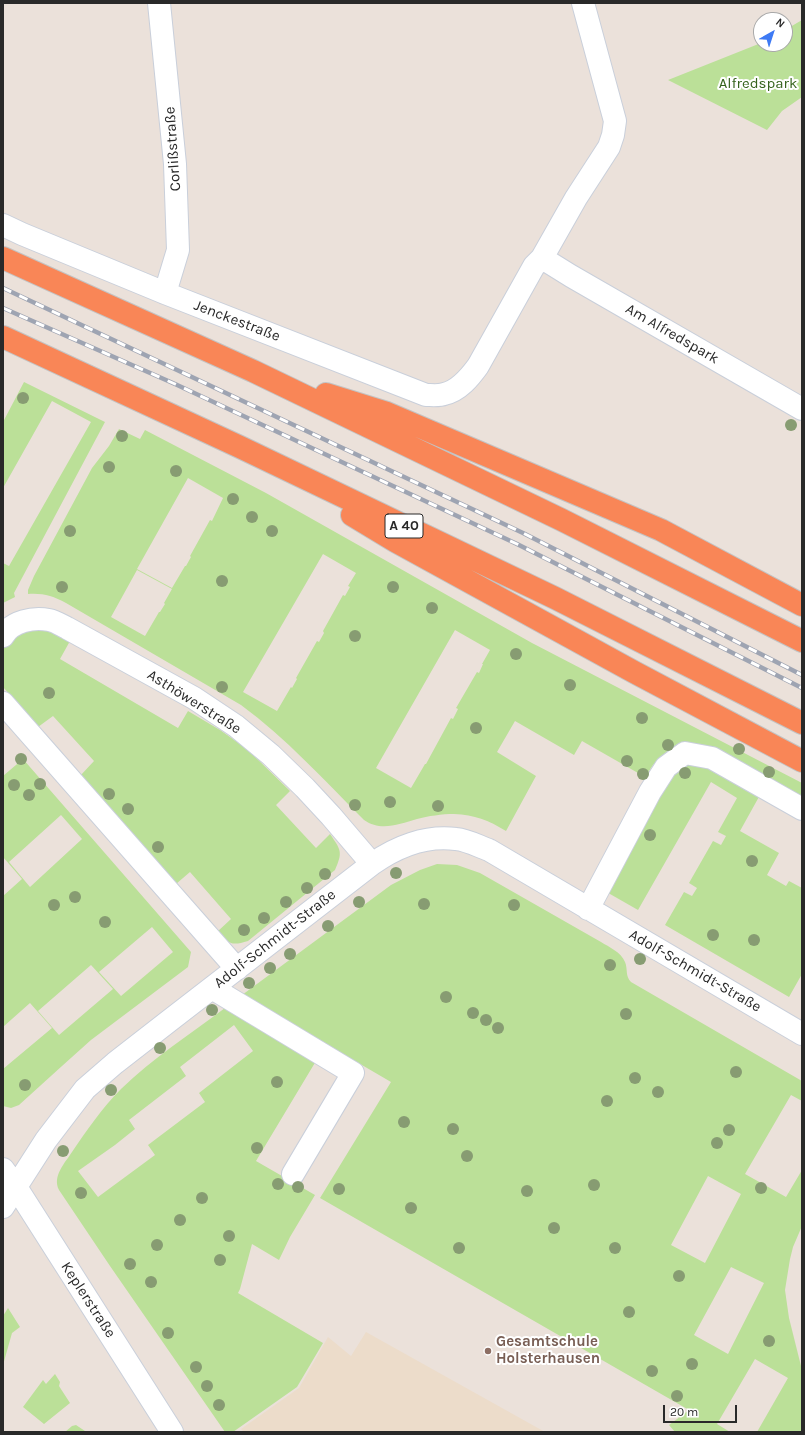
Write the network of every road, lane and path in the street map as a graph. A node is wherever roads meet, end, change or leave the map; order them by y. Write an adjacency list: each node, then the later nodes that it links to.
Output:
1 (159, 3): 6 (street, Corlißstraße)
2 (583, 3): 5 (street)
3 (3, 225): 6 (street, Jenckestraße)
4 (3, 258): 8 (highway)
5 (542, 258): 6 (street, Jenckestraße); 9 (street, Am Alfredspark)
6 (165, 293)
7 (3, 336): 10 (highway, A 40)
8 (253, 371): 11 (highway); 13 (highway)
9 (802, 409)
10 (240, 447): 15 (highway, A 40); 16 (highway)
11 (802, 605)
12 (3, 636): 18 (street, Asthöwerstraße)
13 (802, 641)
14 (3, 703): 20 (street)
15 (802, 723)
16 (802, 761)
17 (802, 809): 19 (street)
18 (372, 864): 19 (street, Adolf-Schmidt-Straße); 20 (street, Adolf-Schmidt-Straße)
19 (588, 909): 22 (street, Adolf-Schmidt-Straße)
20 (237, 969): 21 (street, Adolf-Schmidt-Straße)
21 (212, 988): 24 (street); 25 (street, Adolf-Schmidt-Straße)
22 (802, 1034)
23 (3, 1169): 25 (street, Keplerstraße)
24 (293, 1174)
25 (16, 1187): 26 (street, Adolf-Schmidt-Straße); 27 (street, Keplerstraße)
26 (3, 1207)
27 (172, 1432)

